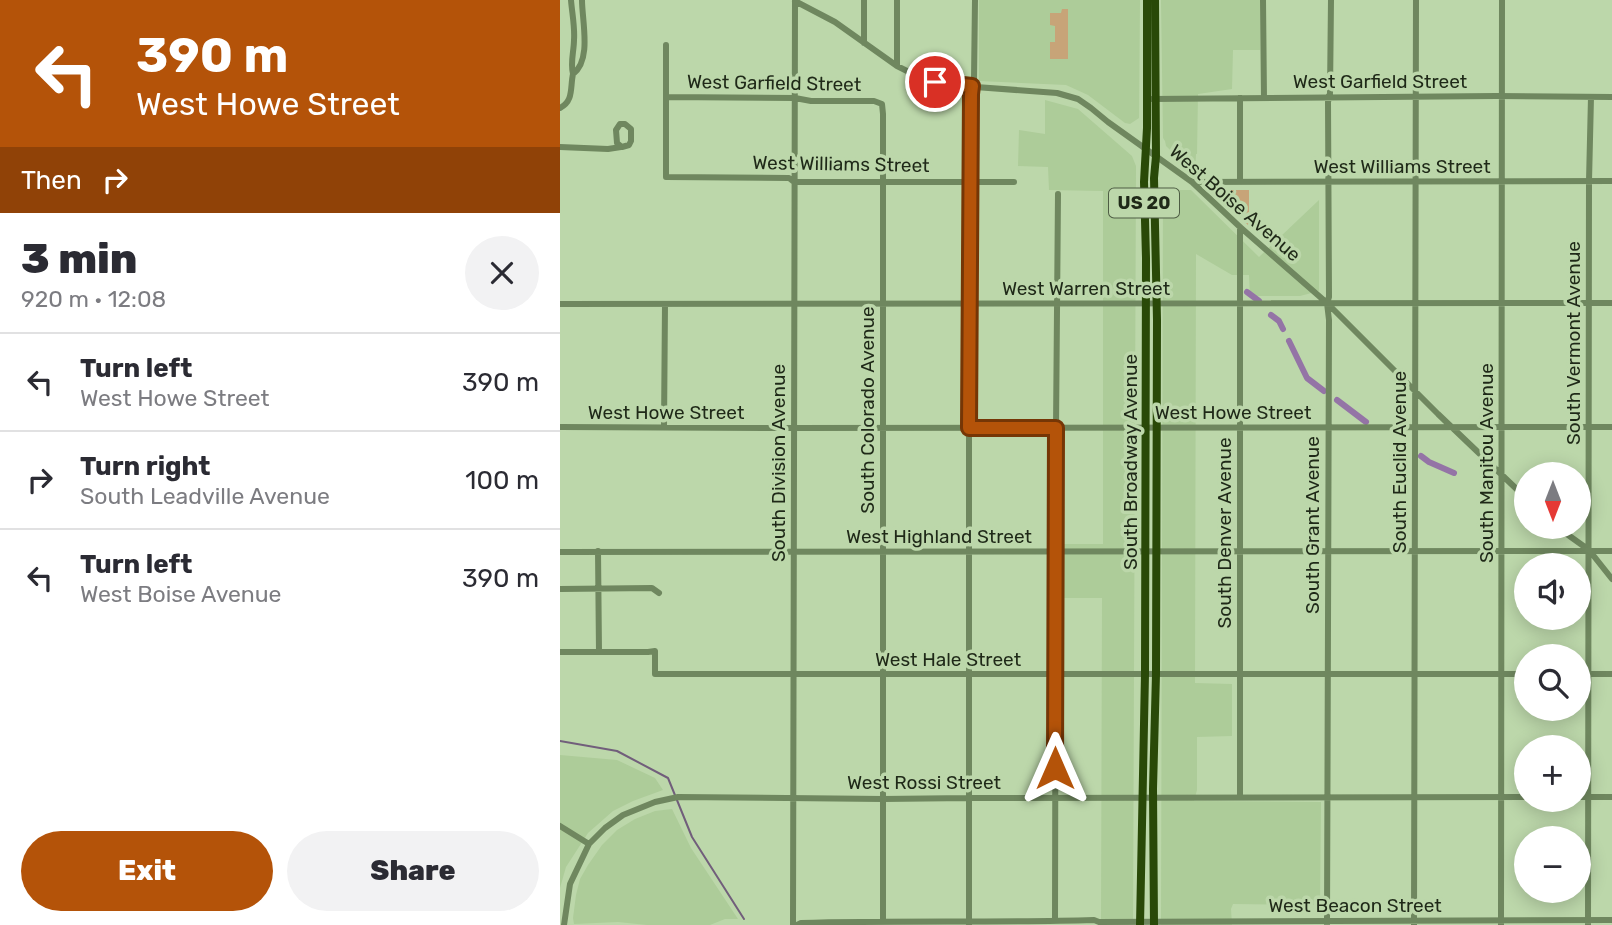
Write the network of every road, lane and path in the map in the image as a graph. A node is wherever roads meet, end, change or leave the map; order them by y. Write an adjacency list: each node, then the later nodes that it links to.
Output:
1 (571, 0): 16 (street)
2 (582, 0): 16 (street)
3 (794, 0): 13 (street, West Boise Avenue); 26 (street, South Division Avenue)
4 (864, 0): 13 (street)
5 (897, 0): 15 (street)
6 (975, 0): 17 (street)
7 (1147, 0): 27 (main road, South Broadway Avenue / US 20)
8 (1156, 0): 27 (main road, South Broadway Avenue / US 20)
9 (1263, 0): 25 (street)
10 (1331, 0): 20 (street, South Grant Avenue)
11 (1416, 0): 21 (street, South Euclid Avenue)
12 (1502, 0): 18 (street, South Manitou Avenue)
13 (864, 43): 15 (street, West Boise Avenue)
14 (666, 45): 19 (street)
15 (897, 66): 17 (street, West Boise Avenue)
16 (573, 74): 29 (street)
17 (972, 86): 32 (street, West Boise Avenue); 40 (street)
18 (1502, 96): 21 (street, West Garfield Street); 22 (street, West Garfield Street); 35 (street, South Manitou Avenue)
19 (666, 97): 26 (street, West Garfield Street); 38 (street, West Williams Street)
20 (1329, 97): 21 (street, West Garfield Street); 25 (street, West Garfield Street); 44 (street, South Grant Avenue)
21 (1416, 97): 34 (street, South Euclid Avenue)
22 (1591, 97): 23 (street, West Garfield Street); 36 (street, South Vermont Avenue)
23 (1612, 97)
24 (1240, 98): 25 (street, West Garfield Street); 27 (street, West Garfield Street); 43 (street)
25 (1264, 98)
26 (794, 99): 28 (street, West Garfield Street); 38 (street, South Division Avenue)
27 (1152, 99): 32 (main road, South Broadway Avenue / US 20); 33 (main road, South Broadway Avenue / US 20)
28 (881, 104): 39 (street, South Colorado Avenue)
29 (560, 108)
30 (560, 147): 31 (street)
31 (621, 147)
32 (1146, 148): 33 (street, West Boise Avenue); 48 (main road, South Broadway Avenue / US 20)
33 (1156, 156): 42 (street, West Boise Avenue); 49 (main road, South Broadway Avenue / US 20)
34 (1416, 181): 35 (street, West Williams Street); 44 (street, West Williams Street); 52 (street, South Euclid Avenue)
35 (1502, 181): 36 (street, West Williams Street); 53 (street, South Manitou Avenue)
36 (1589, 181): 37 (street, West Williams Street); 54 (street, South Vermont Avenue)
37 (1612, 181)
38 (794, 182): 39 (street, West Williams Street); 58 (street, South Division Avenue)
39 (883, 182): 40 (street, West Williams Street); 59 (street, South Colorado Avenue)
40 (969, 182): 41 (street, West Williams Street); 60 (street)
41 (1014, 182)
42 (1192, 182): 43 (street, West Williams Street); 46 (street, West Boise Avenue)
43 (1240, 182): 44 (street, West Williams Street)
44 (1329, 182): 51 (street, South Grant Avenue)
45 (1058, 194): 47 (street)
46 (1240, 227): 50 (street, South Denver Avenue); 51 (street, West Boise Avenue)
47 (1057, 303): 48 (street, West Warren Street); 60 (street, West Warren Street); 72 (street)
48 (1146, 303): 49 (street, West Warren Street); 73 (main road, South Broadway Avenue / US 20)
49 (1157, 303): 50 (street, West Warren Street); 74 (main road, South Broadway Avenue / US 20)
50 (1240, 303): 51 (street, West Warren Street); 75 (street, South Denver Avenue)
51 (1327, 303): 52 (street, West Warren Street); 61 (street, West Boise Avenue); 76 (street, South Grant Avenue)
52 (1415, 303): 53 (street, West Warren Street); 61 (street, South Euclid Avenue)
53 (1502, 303): 54 (street, West Warren Street); 65 (street, South Manitou Avenue)
54 (1589, 303): 55 (street, West Warren Street); 66 (street, South Vermont Avenue)
55 (1612, 303)
56 (560, 304): 57 (street, West Warren Street)
57 (665, 304): 58 (street, West Warren Street); 68 (street)
58 (794, 304): 59 (street, West Warren Street); 69 (street, South Division Avenue)
59 (883, 304): 60 (street, West Warren Street); 70 (street, South Colorado Avenue)
60 (969, 304): 71 (street)
61 (1416, 391): 63 (street, South Euclid Avenue); 64 (street, West Boise Avenue)
62 (560, 427): 68 (street, West Howe Street)
63 (1415, 427): 64 (street, West Howe Street); 76 (street, West Howe Street); 88 (street, South Euclid Avenue)
64 (1452, 427): 65 (street, West Howe Street); 77 (street, West Boise Avenue)
65 (1502, 427): 66 (street, West Howe Street); 77 (street, South Manitou Avenue)
66 (1589, 427): 67 (street, West Howe Street); 90 (street, South Vermont Avenue)
67 (1612, 427)
68 (664, 428): 69 (street, West Howe Street)
69 (794, 428): 70 (street, West Howe Street); 93 (street, South Division Avenue)
70 (883, 428): 71 (street, West Howe Street); 81 (street, South Colorado Avenue)
71 (969, 428): 72 (street, West Howe Street); 82 (street)
72 (1056, 428): 73 (street, West Howe Street); 83 (street)
73 (1146, 428): 74 (street, West Howe Street); 84 (main road, South Broadway Avenue / US 20)
74 (1157, 428): 75 (street, West Howe Street); 85 (main road, South Broadway Avenue / US 20)
75 (1240, 428): 76 (street, West Howe Street); 86 (street, South Denver Avenue)
76 (1328, 428): 87 (street, South Grant Avenue)
77 (1502, 474): 78 (street, West Boise Avenue); 89 (street, South Manitou Avenue)
78 (1514, 486)
79 (1573, 539): 90 (street)
80 (598, 551): 92 (street, West Highland Street); 93 (street, West Highland Street); 96 (street)
81 (883, 551): 82 (street, West Highland Street); 93 (street, West Highland Street); 113 (street, South Colorado Avenue)
82 (968, 551): 83 (street, West Highland Street); 101 (street)
83 (1055, 551): 84 (street, West Highland Street); 102 (street)
84 (1145, 551): 85 (street, West Highland Street); 103 (main road, South Broadway Avenue / US 20)
85 (1156, 551): 86 (street, West Highland Street); 104 (main road, South Broadway Avenue / US 20)
86 (1240, 551): 87 (street, West Highland Street); 105 (street, South Denver Avenue)
87 (1327, 551): 88 (street, West Highland Street); 106 (street, South Grant Avenue)
88 (1414, 551): 89 (street, West Highland Street); 107 (street, South Euclid Avenue)
89 (1502, 551): 90 (street, West Highland Street); 108 (street, South Manitou Avenue)
90 (1589, 551): 91 (street, West Highland Street); 94 (street); 98 (street, South Vermont Avenue)
91 (1612, 551)
92 (560, 552)
93 (794, 552): 112 (street, South Division Avenue)
94 (1612, 579)
95 (560, 589): 96 (street)
96 (598, 589): 97 (street); 100 (street)
97 (659, 593)
98 (1589, 644)
99 (560, 652): 100 (street, West Hale Street)
100 (599, 652): 112 (street, West Hale Street)
101 (968, 674): 102 (street, West Hale Street); 113 (street, West Hale Street); 125 (street)
102 (1055, 674): 103 (street, West Hale Street); 114 (street)
103 (1145, 674): 104 (street, West Hale Street); 115 (main road, South Broadway Avenue / US 20)
104 (1156, 674): 105 (street, West Hale Street); 116 (main road, South Broadway Avenue / US 20)
105 (1240, 674): 106 (street, West Hale Street); 117 (street, South Denver Avenue)
106 (1327, 674): 107 (street, West Hale Street); 118 (street, South Grant Avenue)
107 (1414, 674): 108 (street, West Hale Street); 119 (street, South Euclid Avenue)
108 (1502, 674): 109 (street, West Hale Street); 120 (street, South Manitou Avenue)
109 (1514, 674)
110 (1591, 674): 111 (street)
111 (1612, 674)
112 (793, 675): 113 (street, West Hale Street); 124 (street, South Division Avenue)
113 (883, 675): 126 (street, South Colorado Avenue)
114 (1055, 797): 115 (street, West Rossi Street); 125 (street, West Rossi Street); 131 (street)
115 (1143, 797): 116 (street, West Rossi Street); 134 (main road, South Broadway Avenue / US 20)
116 (1153, 797): 117 (street, West Rossi Street); 135 (main road, South Broadway Avenue / US 20)
117 (1240, 797): 118 (street, West Rossi Street)
118 (1327, 797): 119 (street, West Rossi Street); 137 (street, South Grant Avenue)
119 (1414, 797): 120 (street, West Rossi Street); 138 (street, South Euclid Avenue)
120 (1501, 797): 121 (street, West Rossi Street); 139 (street, South Manitou Avenue)
121 (1514, 797)
122 (1591, 797): 123 (street)
123 (1612, 797)
124 (794, 798): 126 (street, West Rossi Street); 129 (street, West Rossi Street); 143 (street, South Division Avenue)
125 (968, 798): 126 (street, West Rossi Street); 133 (street)
126 (883, 799): 132 (street, South Colorado Avenue)
127 (1589, 812): 140 (street, South Vermont Avenue)
128 (560, 826): 129 (street)
129 (589, 845): 142 (street, West Rossi Street)
130 (1612, 920): 140 (street, West Beacon Street)
131 (1055, 921): 133 (street, West Beacon Street); 141 (street, West Beacon Street)
132 (883, 923): 133 (street, West Beacon Street); 143 (street, West Beacon Street)
133 (969, 923)
134 (1140, 923): 135 (street, West Beacon Street); 141 (street, West Beacon Street)
135 (1154, 923): 136 (street, West Beacon Street)
136 (1239, 923): 137 (street, West Beacon Street)
137 (1327, 923): 138 (street, West Beacon Street)
138 (1414, 923): 139 (street, West Beacon Street)
139 (1501, 923): 140 (street, West Beacon Street)
140 (1588, 923)
141 (1098, 924)
142 (564, 925)
143 (795, 925)

